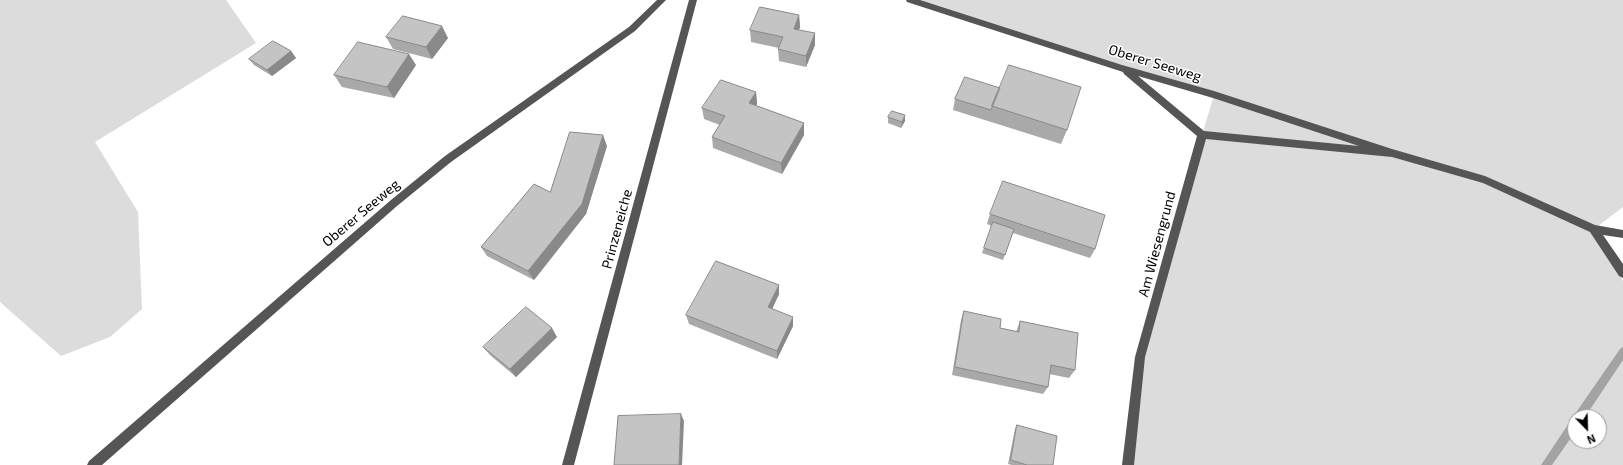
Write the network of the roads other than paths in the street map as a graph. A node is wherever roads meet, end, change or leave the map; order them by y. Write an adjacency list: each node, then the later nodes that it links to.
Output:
1 (662, 0): 10 (street, Oberer Seeweg)
2 (693, 0): 11 (street, Prinzeneiche)
3 (910, 0): 4 (street, Oberer Seeweg)
4 (1122, 68): 5 (street); 6 (street, Oberer Seeweg)
5 (1202, 135): 6 (street); 12 (street, Am Wiesengrund)
6 (1392, 153): 7 (street)
7 (1594, 229): 8 (street); 9 (street)
8 (1623, 234)
9 (1623, 273)
10 (93, 465)
11 (568, 465)
12 (1128, 465)

